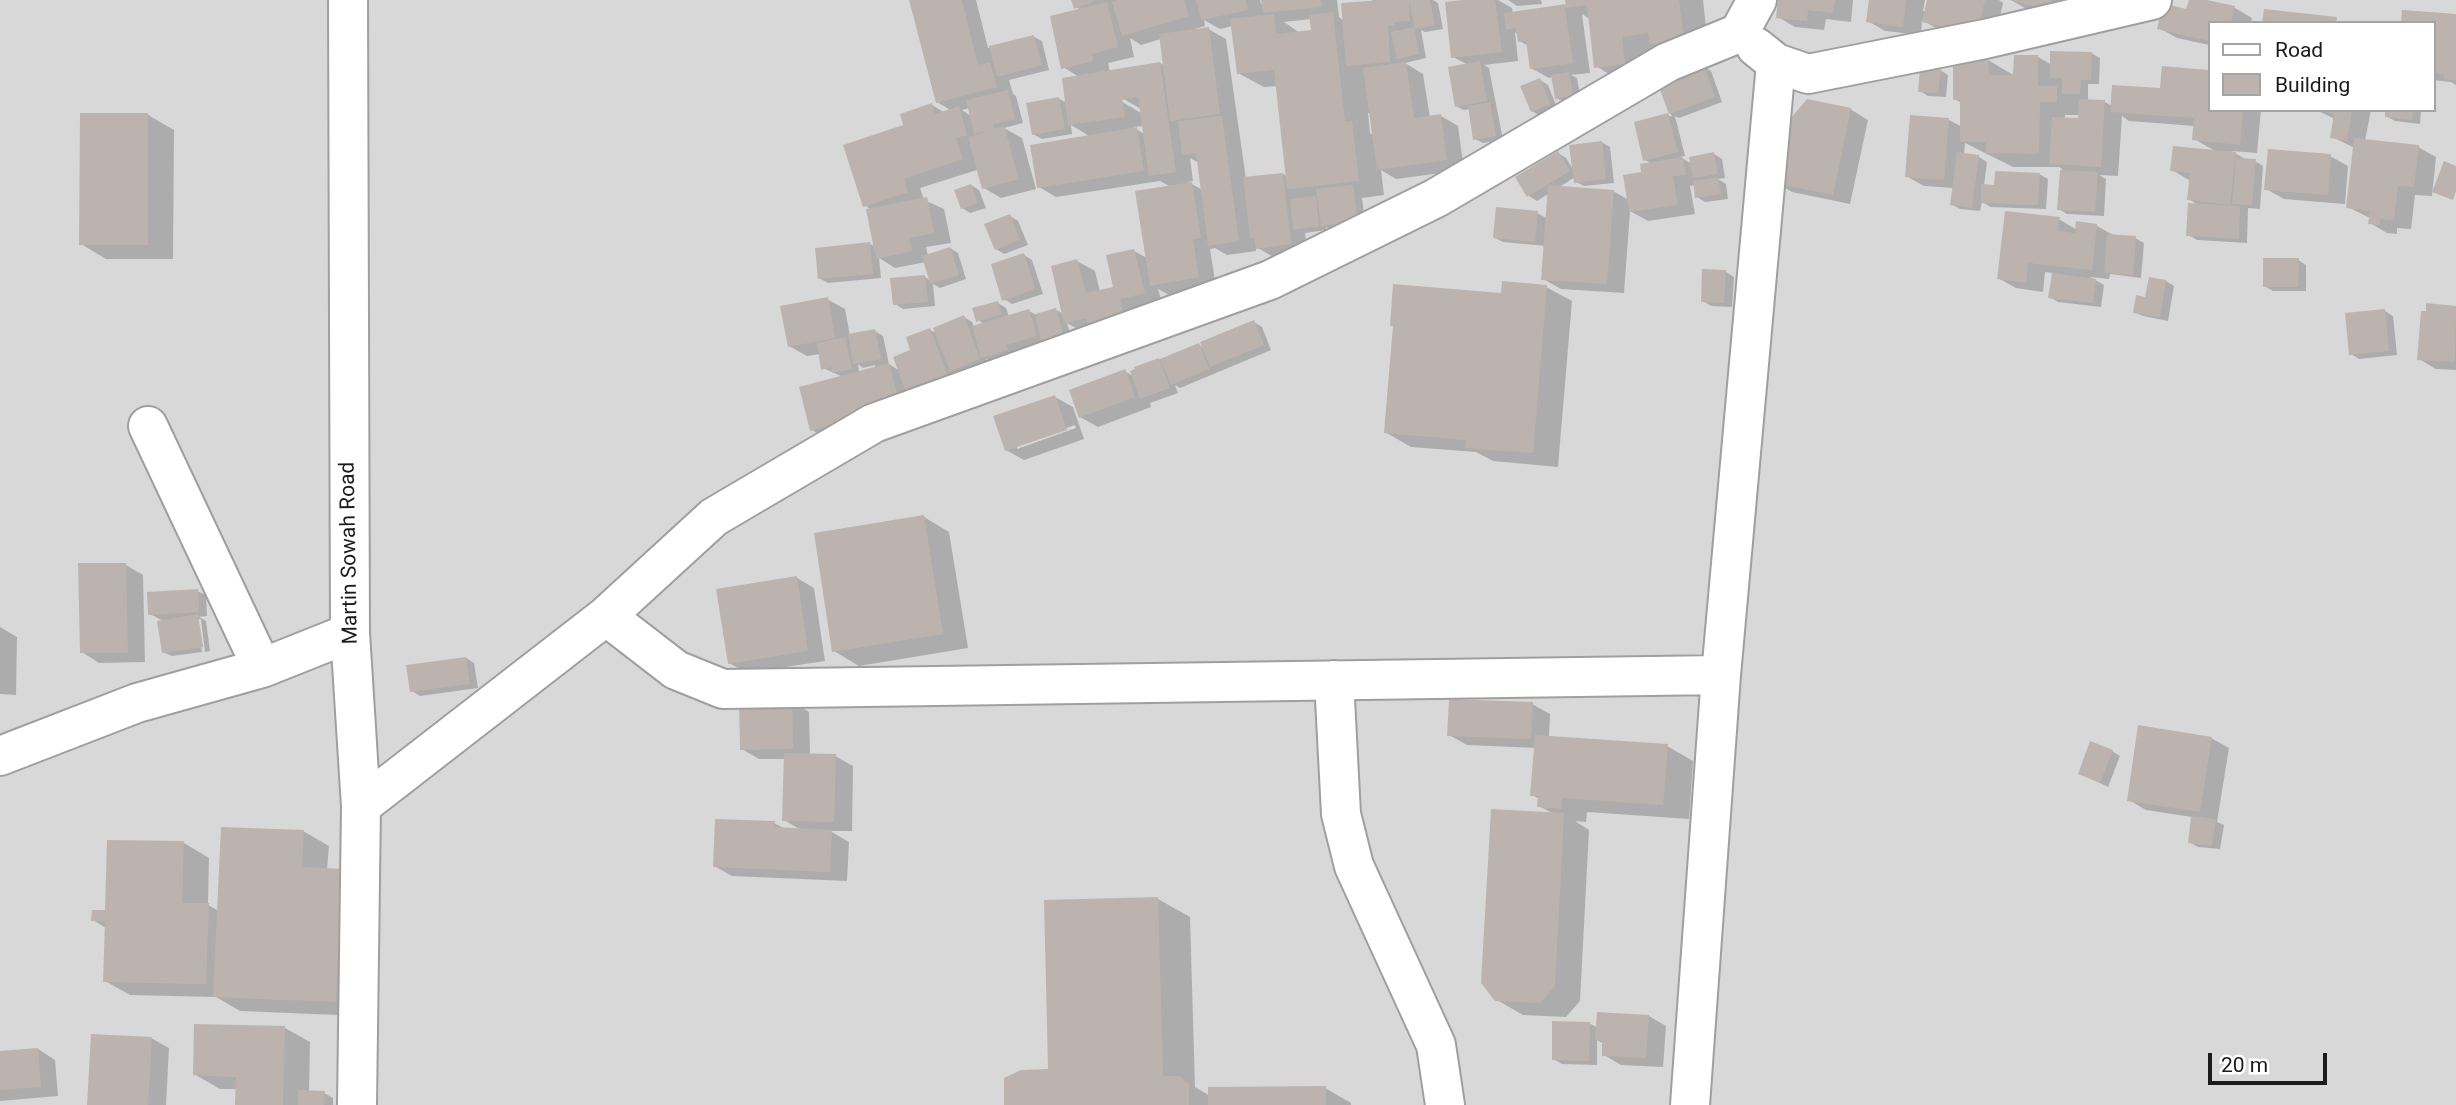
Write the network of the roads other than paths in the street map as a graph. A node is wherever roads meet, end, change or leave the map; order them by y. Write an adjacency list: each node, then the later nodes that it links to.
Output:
1 (348, 0): 8 (street, Martin Sowah Road)
2 (1757, 0): 4 (street)
3 (2152, 0): 5 (street)
4 (1739, 33): 5 (street); 7 (street)
5 (1776, 63): 10 (street)
6 (148, 426): 9 (street)
7 (606, 616): 11 (street); 13 (street)
8 (350, 633): 9 (street); 13 (street, Martin Sowah Road)
9 (262, 668): 12 (street)
10 (1721, 675): 11 (street); 16 (street)
11 (1334, 680): 15 (street)
12 (0, 755)
13 (361, 806): 14 (street, Martin Sowah Road)
14 (357, 1105)
15 (1445, 1105)
16 (1689, 1105)

